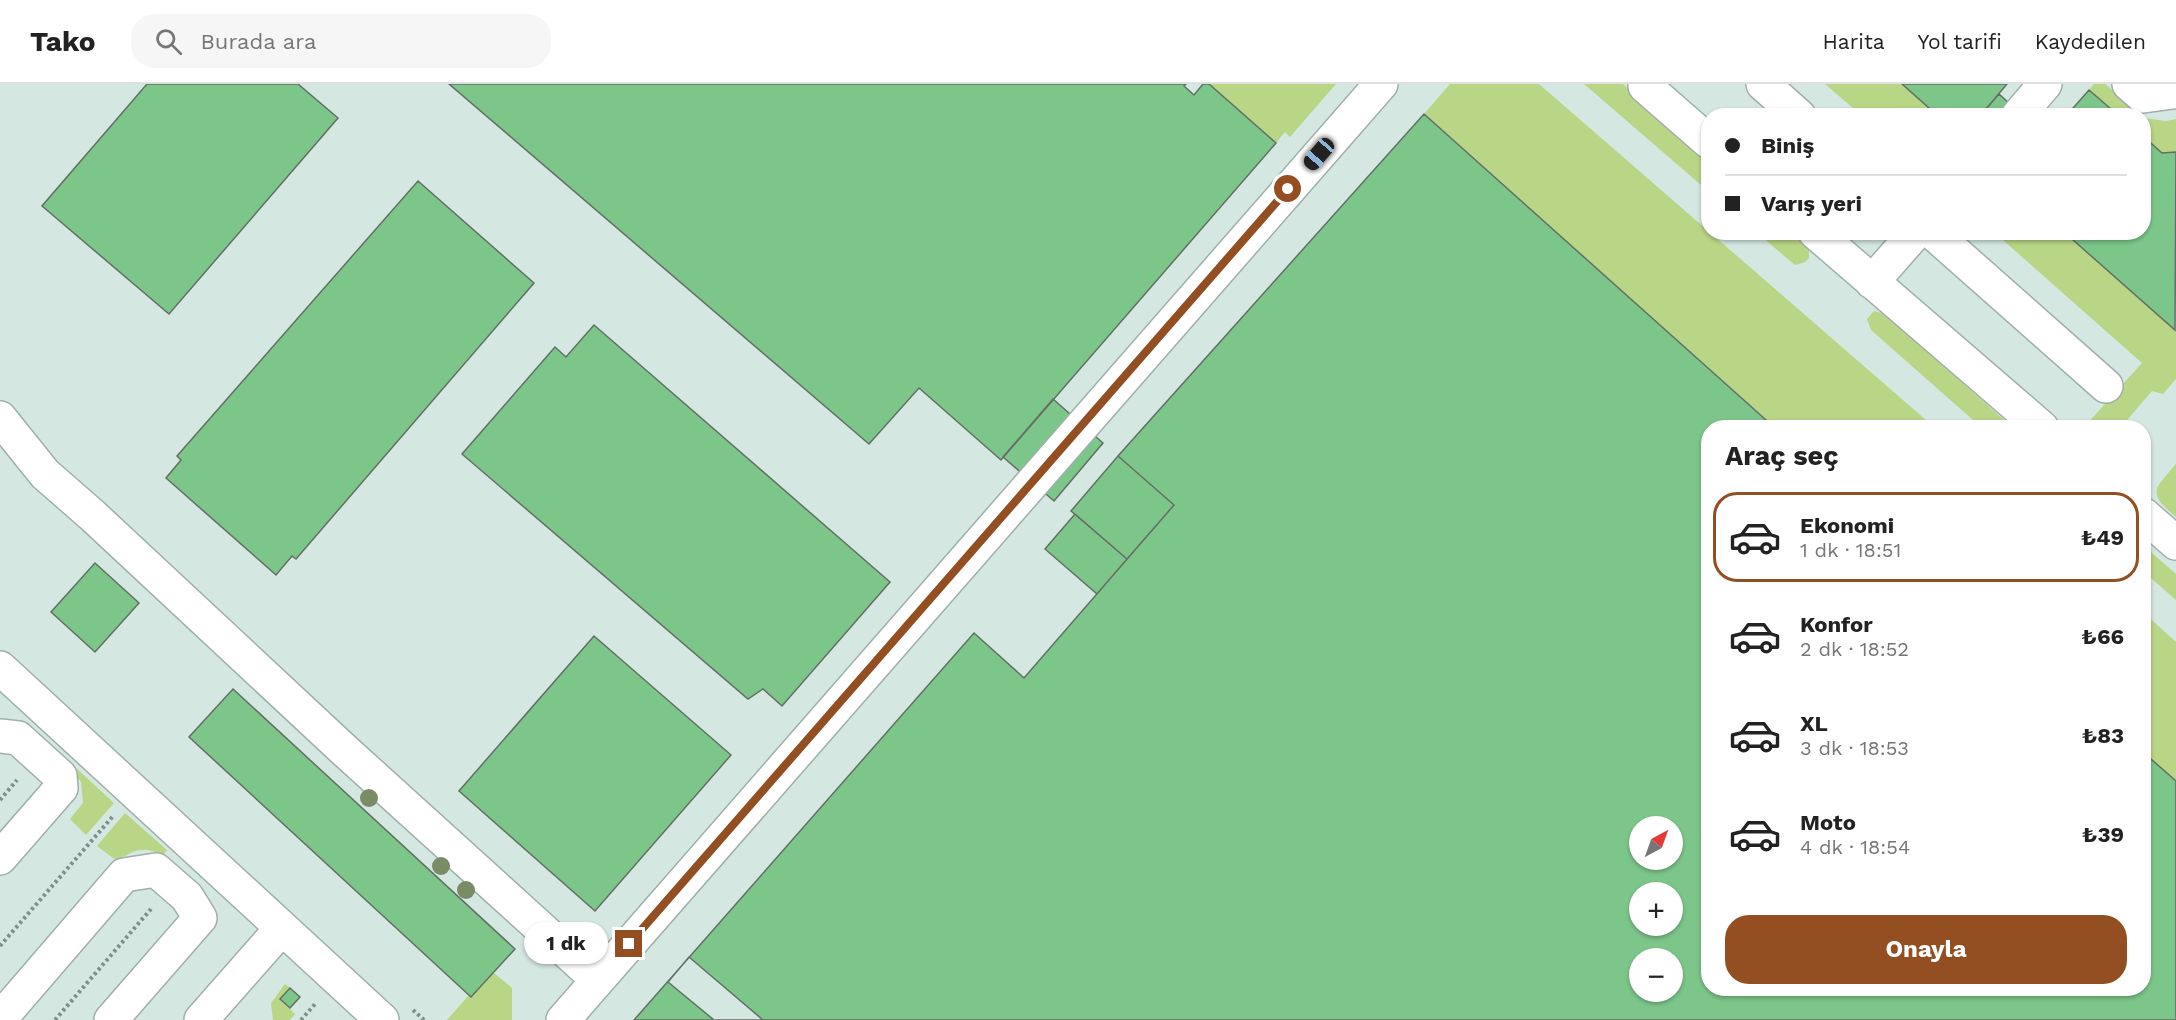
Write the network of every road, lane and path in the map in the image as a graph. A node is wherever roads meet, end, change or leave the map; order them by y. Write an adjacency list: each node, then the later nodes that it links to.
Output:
1 (1381, 84): 29 (street)
2 (1763, 84): 7 (street)
3 (2045, 84): 8 (street)
4 (2129, 84): 6 (street)
5 (1645, 85): 9 (street)
6 (2176, 89)
7 (1790, 108)
8 (2025, 108)
9 (1701, 135)
10 (1824, 240): 13 (street)
11 (1909, 240): 13 (street)
12 (1941, 240): 14 (street)
13 (1872, 282): 16 (street)
14 (2106, 386)
15 (0, 418): 29 (street)
16 (2033, 420)
17 (2151, 521): 18 (street)
18 (2176, 543)
19 (0, 668): 20 (street)
20 (34, 699): 21 (street); 22 (street)
21 (72, 734): 23 (street); 27 (street)
22 (0, 736): 23 (street)
23 (46, 763): 25 (street)
24 (121, 807): 28 (path)
25 (0, 858)
26 (173, 883): 30 (street); 31 (path); 32 (street)
27 (282, 928): 33 (street); 34 (street)
28 (0, 946)
29 (598, 980): 35 (street)
30 (0, 1019)
31 (55, 1020)
32 (111, 1020)
33 (201, 1020)
34 (382, 1020)
35 (563, 1020)

